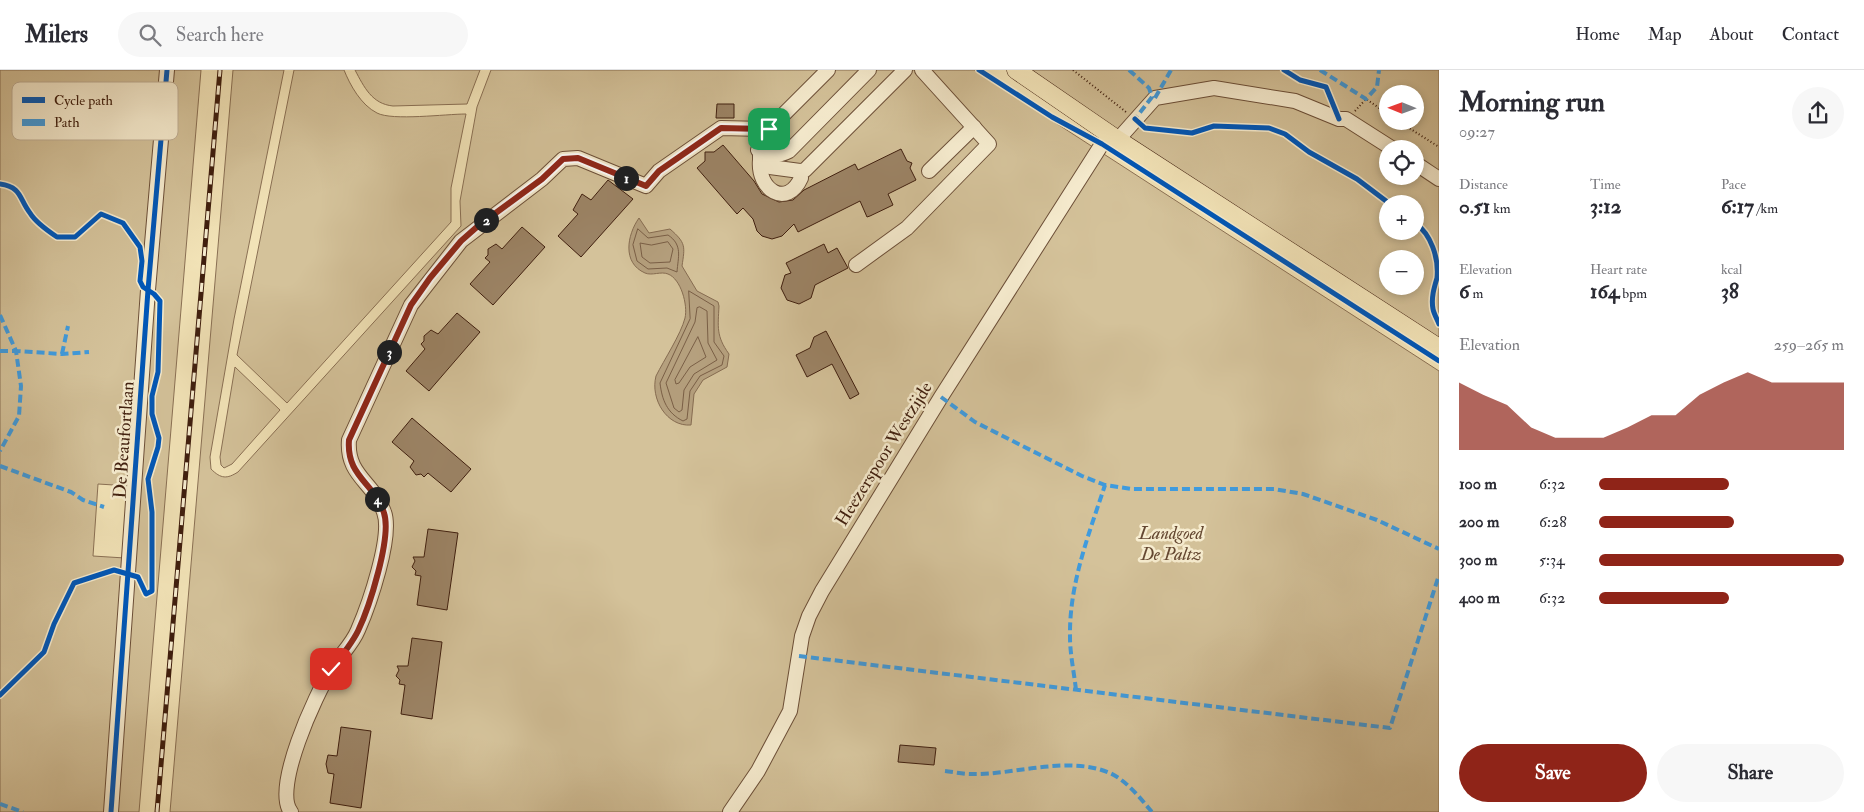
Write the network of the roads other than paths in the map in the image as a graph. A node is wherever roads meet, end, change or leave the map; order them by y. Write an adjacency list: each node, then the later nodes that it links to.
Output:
1 (828, 70): 7 (street)
2 (869, 70): 11 (street)
3 (905, 70): 13 (street)
4 (922, 70): 6 (street)
5 (1016, 70): 8 (main road)
6 (974, 127): 14 (street); 16 (street)
7 (769, 129): 11 (street); 19 (street)
8 (1115, 138): 10 (street, Heezerspoor Westzijde); 17 (main road); 20 (street, Heezerspoor Westzijde)
9 (161, 140): 18 (street, De Beaufortlaan)
10 (1379, 140)
11 (759, 155): 13 (street); 13 (street)
12 (1424, 170): 15 (street)
13 (800, 171)
14 (929, 172)
15 (1439, 179)
16 (856, 265)
17 (1439, 348)
18 (111, 812)
19 (291, 812)
20 (730, 812)

